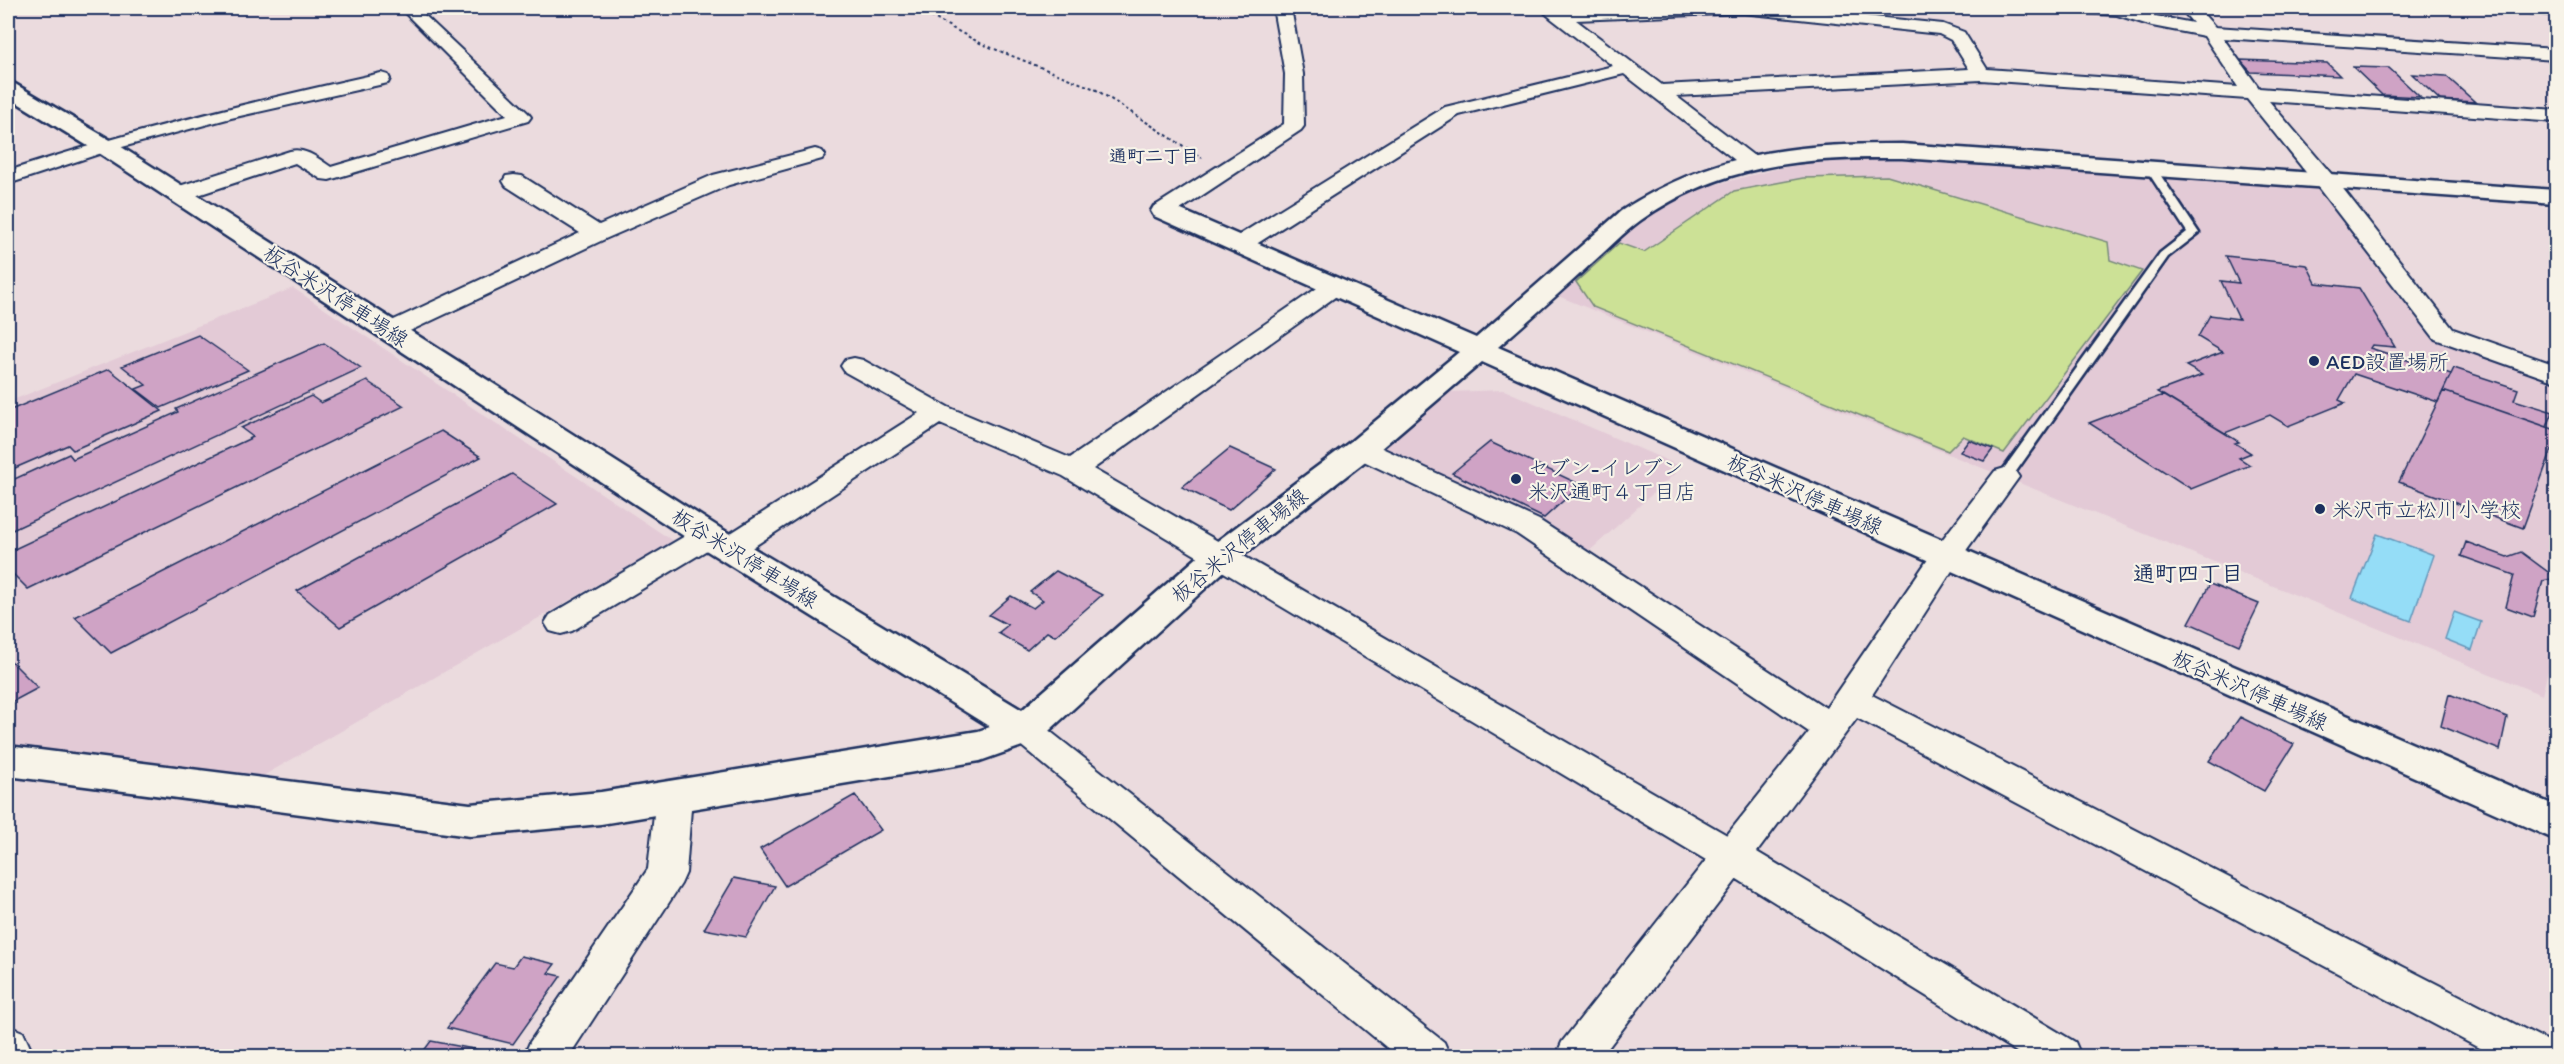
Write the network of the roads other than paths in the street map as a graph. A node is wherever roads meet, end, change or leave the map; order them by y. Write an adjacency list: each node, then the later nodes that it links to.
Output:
1 (408, 8): 26 (street)
2 (1282, 8): 28 (street)
3 (1742, 8): 9 (street); 13 (street)
4 (2079, 8): 7 (street)
5 (2189, 8): 10 (street)
6 (2519, 8): 8 (street)
7 (2118, 9): 10 (street)
8 (2556, 10)
9 (1554, 11): 12 (street)
10 (2210, 32): 11 (street); 17 (street)
11 (2556, 54)
12 (1627, 68): 15 (street); 30 (street)
13 (1981, 74): 15 (street); 17 (street)
14 (381, 79): 19 (street)
15 (1656, 91): 21 (street)
16 (10, 92): 19 (main road, 板谷米沢停車場線)
17 (2252, 93): 18 (street); 25 (street)
18 (2556, 116)
19 (104, 146): 23 (street); 26 (main road, 板谷米沢停車場線)
20 (815, 155): 29 (street)
21 (1751, 164): 22 (main road); 33 (main road)
22 (2151, 169): 25 (main road); 39 (lane)
23 (8, 178)
24 (514, 181): 29 (street)
25 (2325, 181): 27 (main road); 35 (street)
26 (178, 194): 32 (main road, 板谷米沢停車場線)
27 (2552, 199)
28 (1163, 211): 30 (main road)
29 (597, 234): 32 (street)
30 (1239, 245): 31 (main road)
31 (1334, 287): 33 (main road); 38 (street)
32 (390, 331): 40 (main road, 板谷米沢停車場線)
33 (1479, 350): 37 (main road, 板谷米沢停車場線); 42 (main road, 板谷米沢停車場線)
34 (854, 366): 36 (street)
35 (2556, 374)
36 (938, 413): 38 (street); 40 (street)
37 (1361, 449): 41 (main road, 板谷米沢停車場線); 44 (street)
38 (1073, 470): 41 (street)
39 (2005, 477): 42 (street)
40 (719, 542): 43 (street); 45 (main road, 板谷米沢停車場線)
41 (1220, 556): 45 (main road, 板谷米沢停車場線); 49 (street)
42 (1946, 556): 44 (street); 48 (main road, 板谷米沢停車場線)
43 (561, 623)
44 (1841, 715): 49 (street); 56 (street)
45 (1025, 730): 47 (main road); 53 (street)
46 (8, 761): 47 (main road)
47 (674, 796): 52 (street)
48 (2556, 824)
49 (1731, 856): 54 (street); 55 (street)
50 (8, 1046): 51 (street)
51 (13, 1056)
52 (545, 1056)
53 (1429, 1056)
54 (1576, 1056)
55 (2060, 1056)
56 (2535, 1056)

